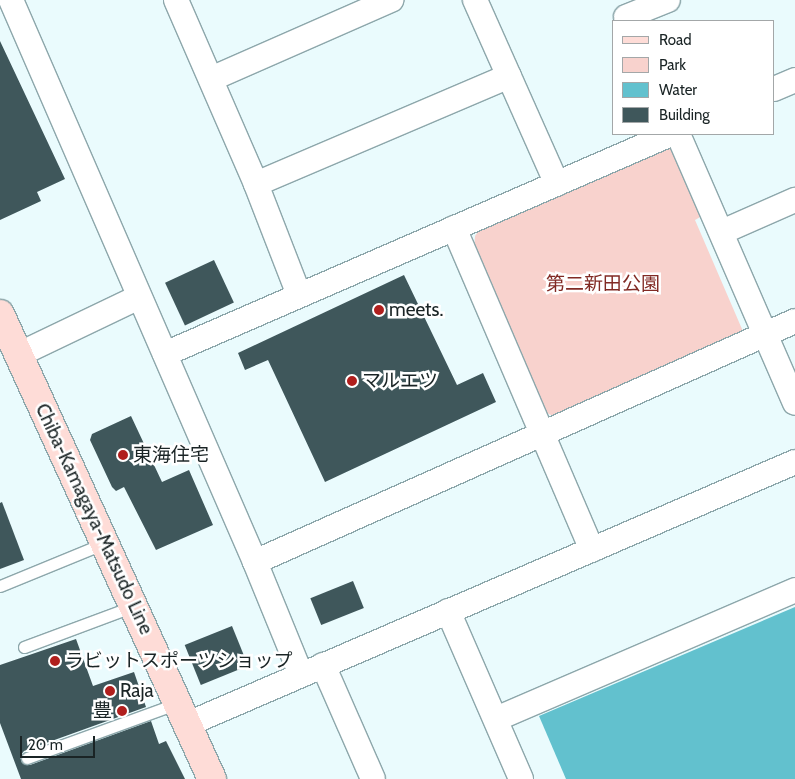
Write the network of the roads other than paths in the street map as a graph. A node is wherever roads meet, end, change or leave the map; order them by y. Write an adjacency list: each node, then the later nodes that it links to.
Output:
1 (11, 0): 19 (street)
2 (176, 0): 8 (street)
3 (391, 0): 8 (street)
4 (475, 0): 7 (street)
5 (668, 0): 6 (street)
6 (625, 13)
7 (509, 76): 13 (street); 14 (street)
8 (211, 79): 13 (street)
9 (795, 80): 10 (street)
10 (775, 89)
11 (669, 135): 14 (street)
12 (678, 135): 17 (street)
13 (256, 184): 18 (street)
14 (557, 184): 16 (street)
15 (795, 200): 17 (street)
16 (454, 228): 18 (street); 26 (street)
17 (722, 232): 22 (street)
18 (299, 296): 23 (street)
19 (140, 297): 23 (street); 24 (street)
20 (0, 314): 24 (main road, Chiba-Kamagaya-Matsudo Line)
21 (795, 321): 22 (street)
22 (765, 335): 25 (street); 26 (street)
23 (165, 354): 30 (street)
24 (18, 355): 28 (main road, Chiba-Kamagaya-Matsudo Line)
25 (795, 403)
26 (539, 433): 29 (street); 30 (street)
27 (795, 462): 29 (street)
28 (105, 543): 31 (lane); 33 (main road, Chiba-Kamagaya-Matsudo Line)
29 (592, 550): 34 (street)
30 (255, 562): 37 (street)
31 (0, 586)
32 (795, 590): 39 (street)
33 (134, 606): 35 (lane); 38 (main road, Chiba-Kamagaya-Matsudo Line)
34 (448, 611): 36 (street); 39 (street)
35 (24, 647)
36 (323, 665): 37 (street); 42 (street)
37 (301, 675): 38 (street)
38 (183, 714): 40 (lane); 41 (main road, Chiba-Kamagaya-Matsudo Line)
39 (496, 719): 43 (street)
40 (27, 758)
41 (212, 779)
42 (374, 779)
43 (521, 779)

